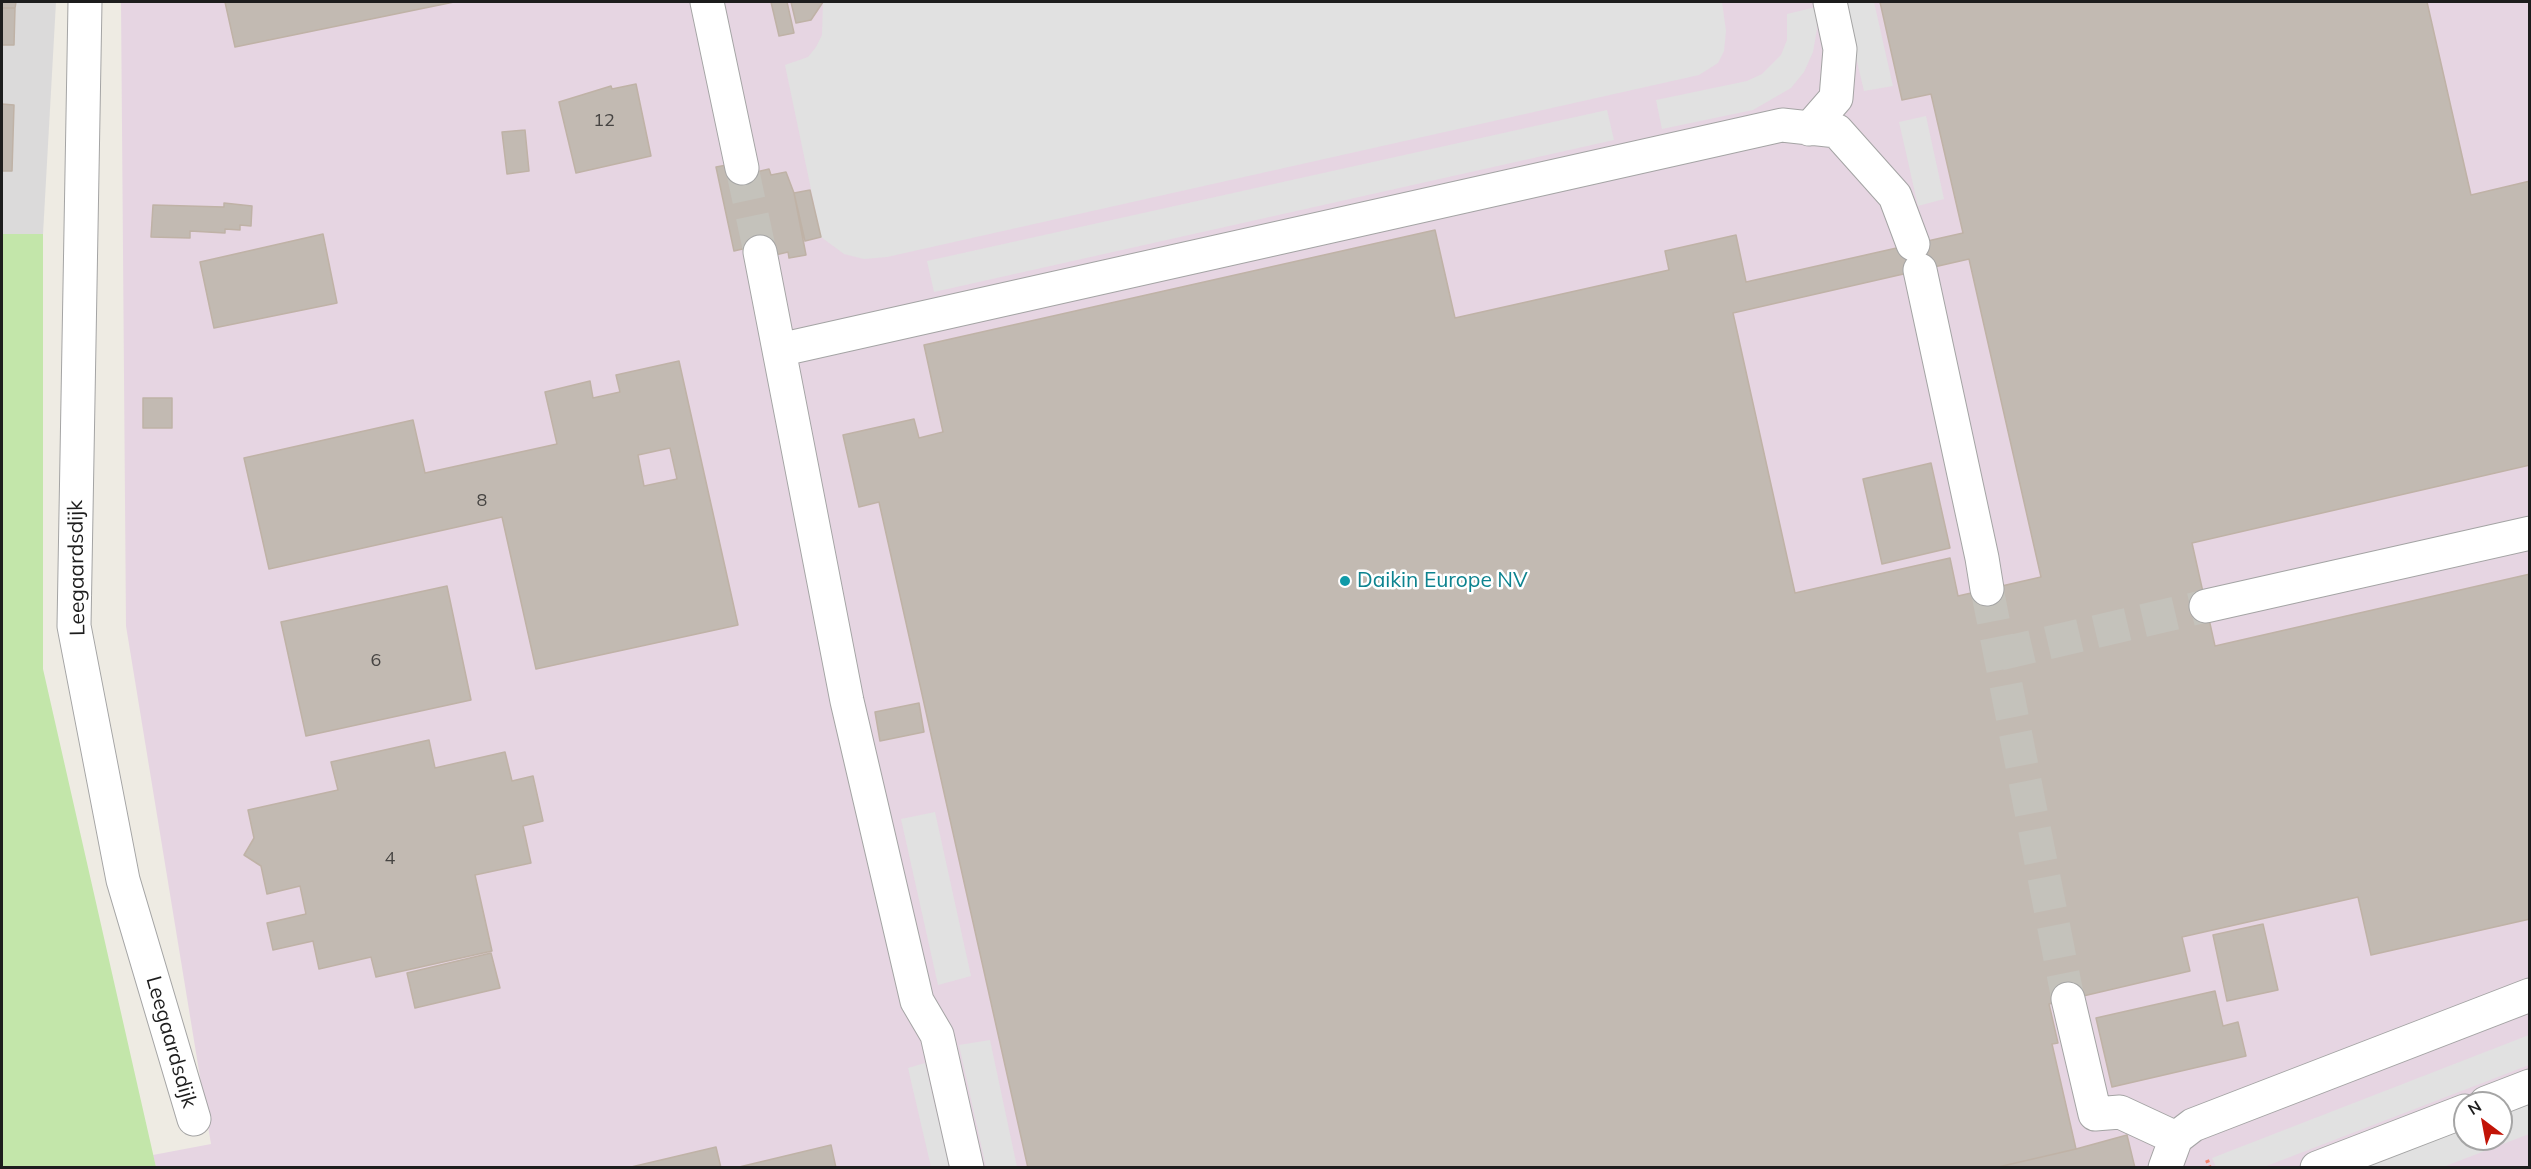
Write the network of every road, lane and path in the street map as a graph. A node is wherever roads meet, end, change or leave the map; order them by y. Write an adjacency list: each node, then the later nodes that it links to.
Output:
1 (85, 2): 16 (street, Leegaardsdijk)
2 (707, 2): 5 (street)
3 (1830, 2): 4 (street)
4 (1809, 129): 7 (street); 9 (street)
5 (741, 168)
6 (760, 252): 7 (street)
7 (779, 350): 18 (street)
8 (2529, 533): 10 (street)
9 (1987, 590)
10 (2206, 606)
11 (2529, 995): 17 (street)
12 (2068, 999): 17 (street)
13 (2529, 1086): 14 (street)
14 (2513, 1092)
15 (2453, 1116): 19 (street)
16 (194, 1119)
17 (2171, 1153)
18 (967, 1167)
19 (2317, 1167)

